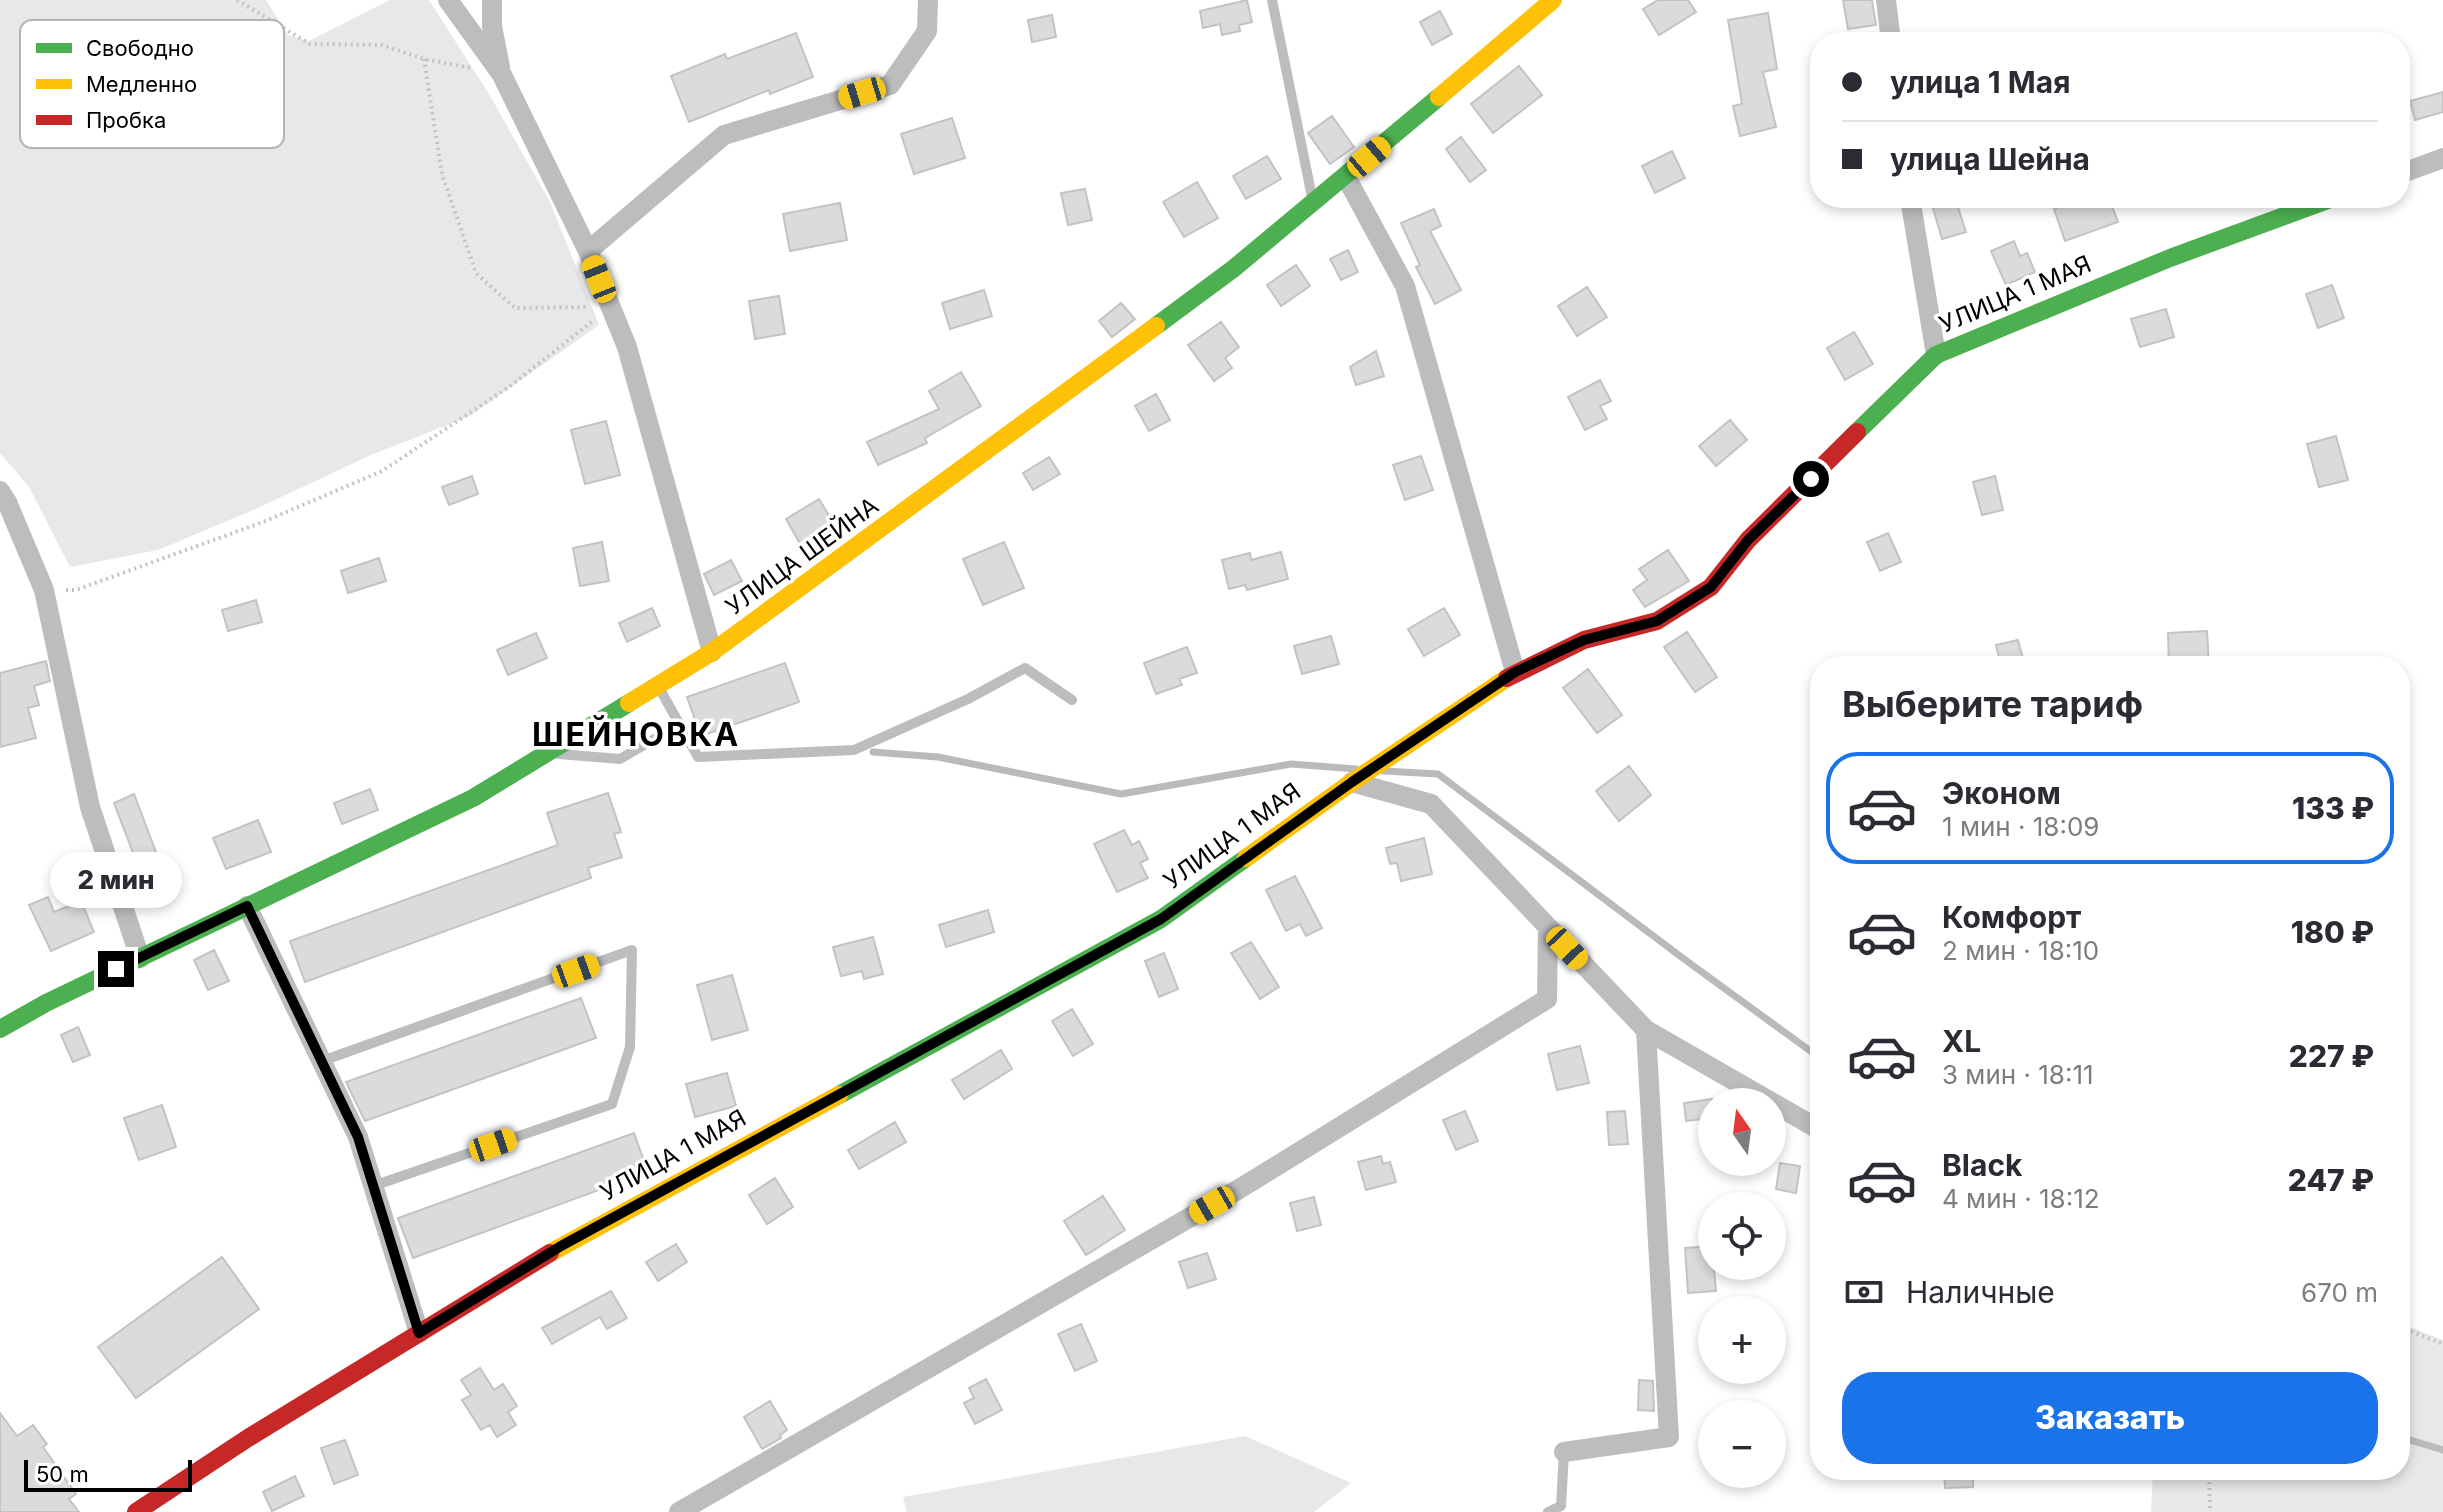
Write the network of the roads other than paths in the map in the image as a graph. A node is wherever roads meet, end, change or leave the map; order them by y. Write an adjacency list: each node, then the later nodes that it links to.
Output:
1 (448, 0): 8 (street)
2 (492, 0): 8 (street)
3 (928, 0): 15 (street)
4 (1272, 0): 12 (lane)
5 (1553, 0): 11 (street, УЛИЦА ШЕЙНА)
6 (1886, 0): 7 (street)
7 (1890, 32)
8 (502, 75): 15 (street)
9 (2443, 158): 10 (street)
10 (2410, 170)
11 (1346, 177): 12 (street, УЛИЦА ШЕЙНА); 19 (street)
12 (1313, 203): 18 (street, УЛИЦА ШЕЙНА)
13 (1912, 208): 16 (street)
14 (2306, 208): 16 (street, УЛИЦА 1 МАЯ)
15 (588, 251): 18 (street)
16 (1936, 355): 19 (street, УЛИЦА 1 МАЯ)
17 (0, 491): 27 (street)
18 (712, 652): 20 (street, УЛИЦА ШЕЙНА)
19 (1515, 672): 24 (street, УЛИЦА 1 МАЯ)
20 (657, 684): 22 (lane); 23 (street, УЛИЦА ШЕЙНА)
21 (1072, 700): 22 (lane)
22 (680, 724): 23 (lane)
23 (545, 753): 25 (street, УЛИЦА ШЕЙНА)
24 (1352, 782): 26 (street); 33 (street, УЛИЦА 1 МАЯ)
25 (247, 906): 27 (street, УЛИЦА ШЕЙНА); 30 (street)
26 (1548, 928): 29 (street); 36 (street)
27 (140, 958): 28 (street, УЛИЦА ШЕЙНА)
28 (0, 1029)
29 (1646, 1030): 31 (street); 34 (street)
30 (322, 1061): 32 (street); 32 (lane)
31 (1810, 1124)
32 (373, 1186): 33 (street)
33 (419, 1333): 35 (street, УЛИЦА 1 МАЯ)
34 (1564, 1452): 37 (lane)
35 (136, 1512)
36 (679, 1512)
37 (1548, 1512)

